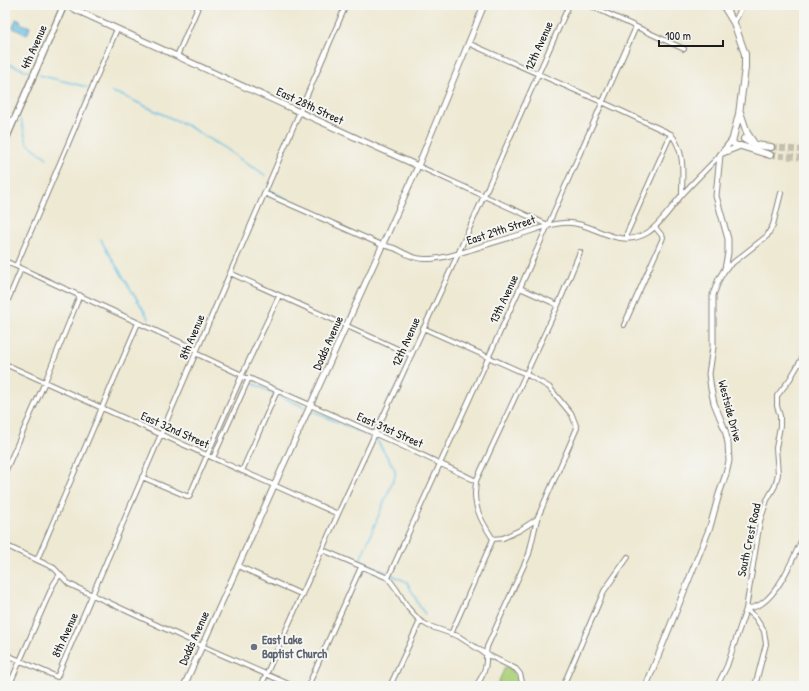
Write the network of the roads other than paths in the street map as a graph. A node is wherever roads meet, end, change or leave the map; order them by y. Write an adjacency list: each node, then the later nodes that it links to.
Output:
1 (64, 5): 11 (street, East 28th Street); 20 (main road, 4th Avenue)
2 (200, 5): 14 (street)
3 (346, 5): 17 (street, 8th Avenue)
4 (484, 5): 12 (street, Dodds Avenue)
5 (568, 5): 15 (street, 12th Avenue)
6 (589, 5): 10 (street)
7 (723, 5): 9 (main road)
8 (743, 5): 9 (street)
9 (734, 23): 18 (main road)
10 (636, 27): 13 (street); 16 (street, 13th Avenue)
11 (118, 29): 14 (street, East 28th Street); 42 (street)
12 (468, 43): 15 (street); 30 (street, Dodds Avenue)
13 (684, 49)
14 (177, 56): 17 (street, East 28th Street)
15 (538, 74): 16 (street); 34 (street, 12th Avenue)
16 (602, 102): 21 (street); 35 (street, 13th Avenue)
17 (299, 112): 30 (street, East 28th Street); 32 (street, 8th Avenue)
18 (740, 112): 22 (main road); 23 (main road); 25 (main road)
19 (5, 118): 20 (street)
20 (14, 121): 24 (main road, 4th Avenue)
21 (671, 134): 33 (street); 37 (street)
22 (743, 137): 23 (main road); 25 (main road); 26 (main road)
23 (733, 139): 26 (main road); 28 (street, East 29th Street)
24 (5, 141)
25 (754, 145): 27 (main road)
26 (740, 146): 28 (street, East 29th Street); 29 (main road)
27 (771, 147)
28 (720, 155): 33 (street, East 29th Street); 44 (street, Westside Drive)
29 (770, 155)
30 (418, 166): 34 (street, East 28th Street); 38 (street, Dodds Avenue)
31 (781, 193): 44 (street)
32 (264, 194): 38 (street, East 29th Street); 45 (street, 8th Avenue)
33 (682, 195): 36 (street, East 29th Street)
34 (483, 196): 35 (street, East 28th Street); 40 (street, 12th Avenue)
35 (548, 225): 37 (street, East 29th Street); 40 (street, East 29th Street); 46 (street, 13th Avenue)
36 (655, 227): 37 (street, East 29th Street); 52 (street)
37 (626, 238)
38 (382, 245): 40 (street, East 29th Street); 53 (street, Dodds Avenue)
39 (580, 252): 49 (street)
40 (458, 254): 54 (street, 12th Avenue)
41 (5, 261): 42 (street, East 31st Street)
42 (16, 266): 43 (street, East 31st Street)
43 (21, 269): 47 (street, East 31st Street); 50 (street)
44 (725, 270): 108 (street, Westside Drive)
45 (230, 273): 48 (street); 55 (street, 8th Avenue)
46 (520, 288): 49 (street); 58 (street, 13th Avenue)
47 (80, 295): 51 (street, East 31st Street); 63 (street)
48 (279, 296): 53 (street); 61 (street)
49 (558, 305): 60 (street)
50 (5, 307)
51 (138, 323): 55 (street, East 31st Street); 66 (street)
52 (624, 325)
53 (347, 326): 56 (street); 65 (street, Dodds Avenue)
54 (423, 328): 56 (street, 12th Avenue); 58 (street)
55 (196, 351): 61 (street, East 31st Street); 67 (street, 8th Avenue)
56 (411, 355): 68 (street, 12th Avenue)
57 (804, 355): 91 (street, South Crest Road)
58 (488, 358): 60 (street); 71 (street, 13th Avenue)
59 (5, 364): 63 (street, East 32nd Street)
60 (526, 374): 75 (street); 78 (street)
61 (242, 375): 62 (street, East 31st Street); 69 (street)
62 (249, 378): 64 (street, East 31st Street); 70 (street)
63 (45, 382): 66 (street, East 32nd Street); 73 (street)
64 (277, 391): 65 (street, East 31st Street); 72 (street)
65 (310, 405): 68 (street, East 31st Street); 76 (street, Dodds Avenue)
66 (102, 408): 67 (street, East 32nd Street); 84 (street)
67 (161, 435): 69 (street, East 32nd Street); 74 (street, 8th Avenue)
68 (375, 435): 71 (street, East 31st Street); 77 (street, 12th Avenue)
69 (208, 456): 70 (street, East 32nd Street); 74 (street)
70 (213, 458): 72 (street, East 32nd Street)
71 (440, 463): 75 (street, East 31st Street); 88 (street, 13th Avenue)
72 (242, 471): 76 (street, East 32nd Street)
73 (5, 472)
74 (142, 478): 89 (street, 8th Avenue)
75 (476, 481): 80 (street)
76 (274, 486): 77 (street, East 32nd Street); 85 (street, Dodds Avenue)
77 (338, 514): 82 (street, 12th Avenue)
78 (537, 519): 80 (street); 96 (street)
79 (804, 535): 91 (street)
80 (493, 539): 93 (street)
81 (5, 546): 84 (street)
82 (323, 550): 86 (street); 90 (street, 12th Avenue)
83 (628, 557): 107 (street)
84 (37, 560): 87 (street)
85 (238, 566): 90 (street); 94 (street, Dodds Avenue)
86 (360, 567): 88 (street); 103 (street)
87 (60, 574): 89 (street); 97 (street)
88 (388, 578): 92 (street)
89 (93, 595): 94 (street); 97 (street, 8th Avenue)
90 (303, 595): 98 (street, 12th Avenue)
91 (746, 609): 109 (street, South Crest Road); 110 (street)
92 (420, 620): 93 (street); 104 (street)
93 (451, 634): 96 (street)
94 (202, 646): 98 (street); 100 (street, Dodds Avenue)
95 (5, 654): 97 (street)
96 (486, 654): 105 (street); 106 (street)
97 (20, 661): 99 (street)
98 (267, 674): 101 (street, 12th Avenue); 102 (street)
99 (9, 686)
100 (184, 686)
101 (261, 686)
102 (293, 686)
103 (308, 686)
104 (390, 686)
105 (476, 686)
106 (523, 686)
107 (563, 686)
108 (646, 686)
109 (717, 686)
110 (755, 686)

